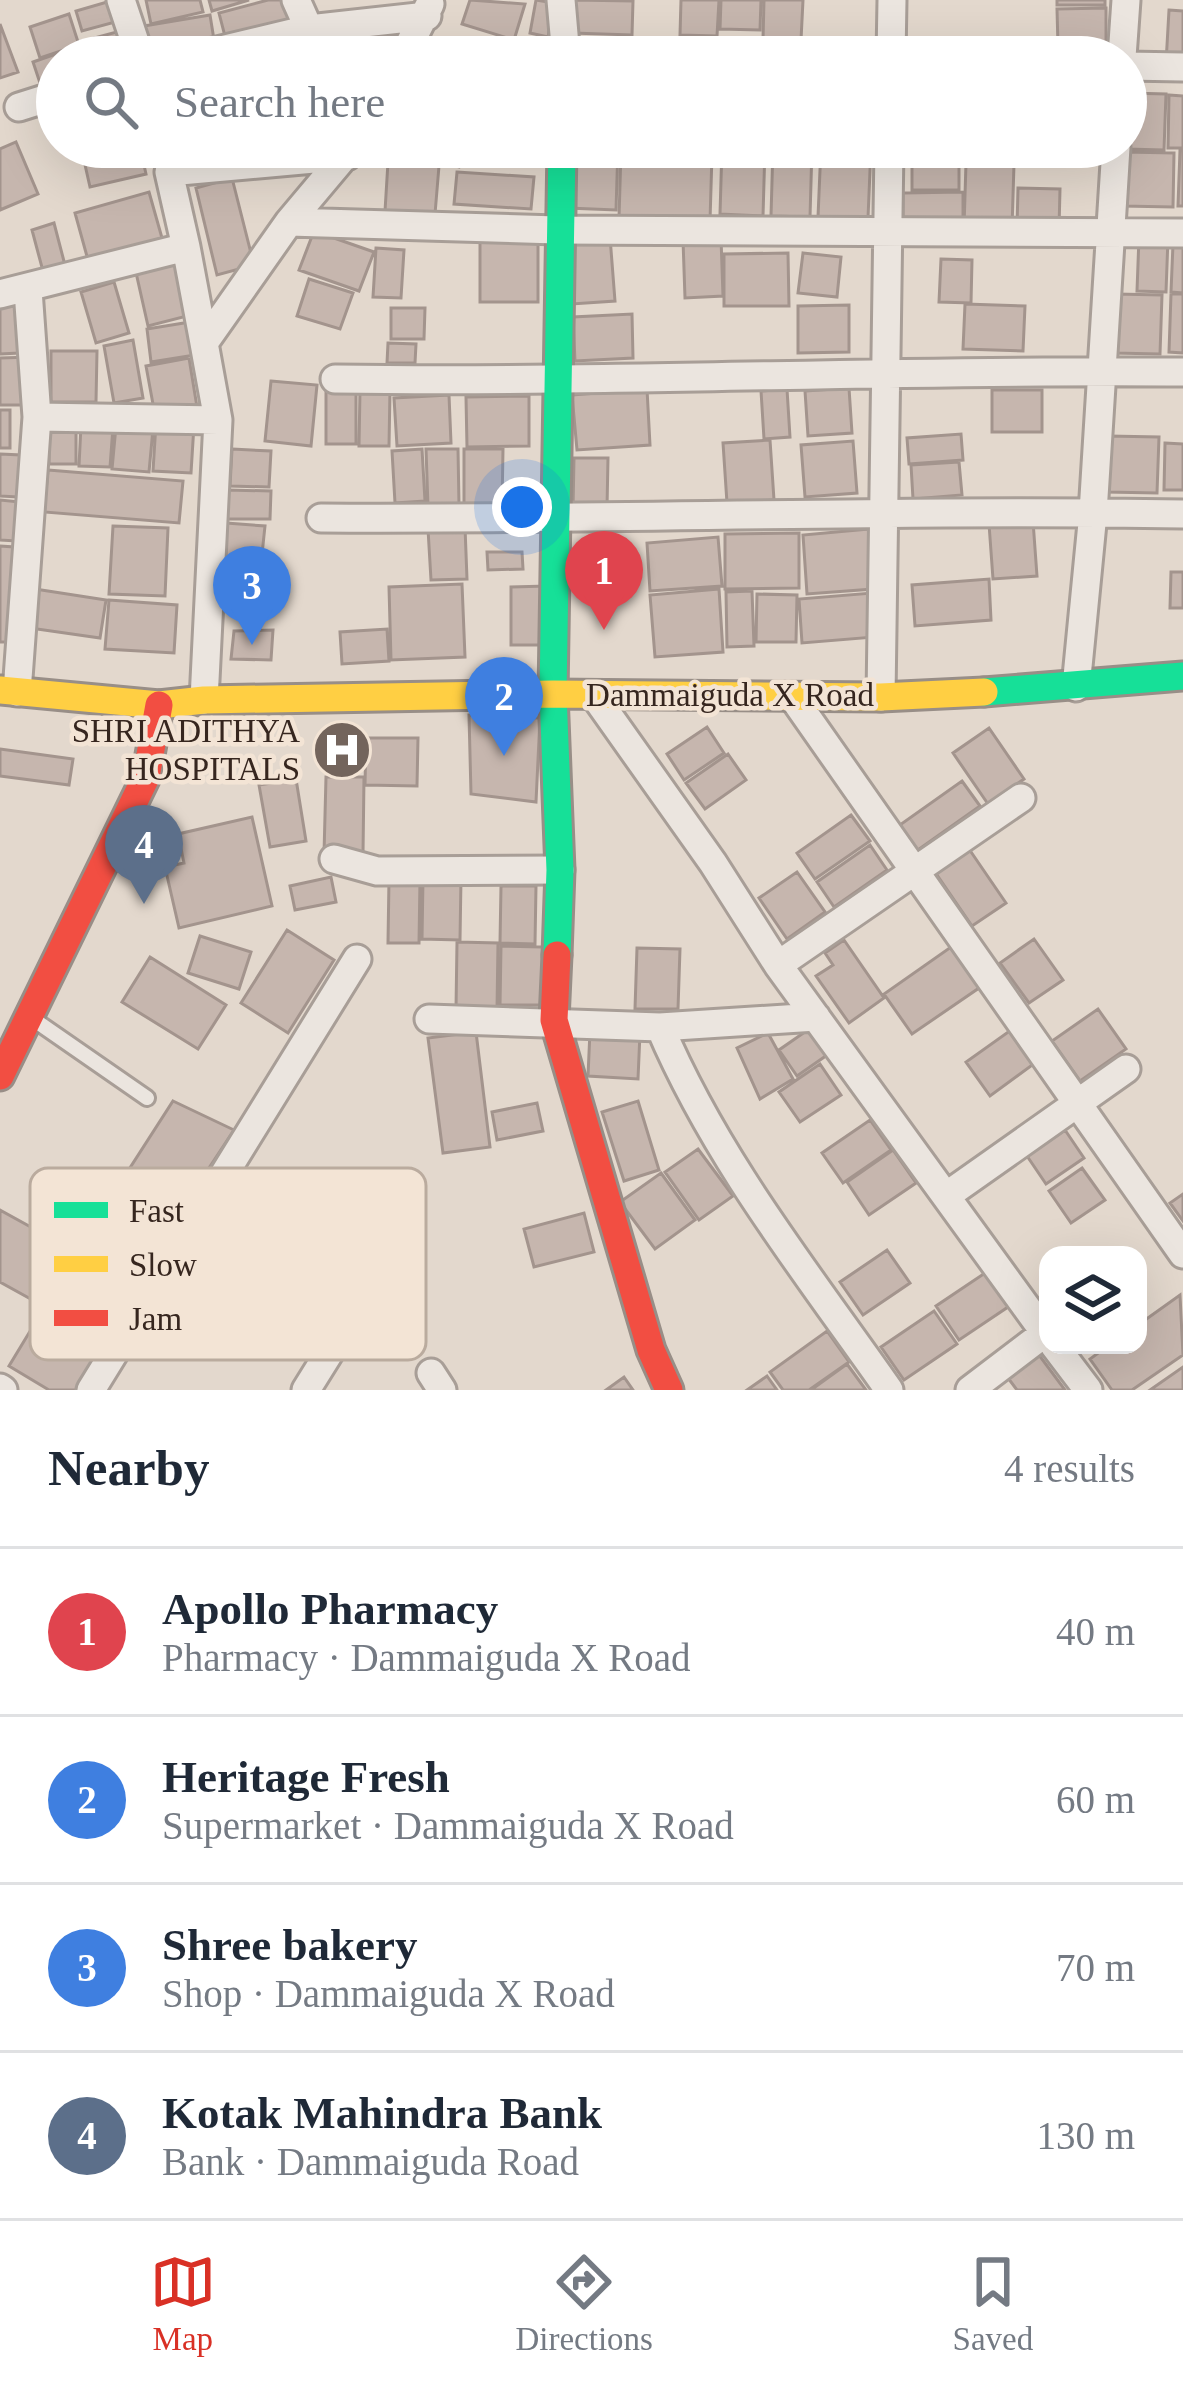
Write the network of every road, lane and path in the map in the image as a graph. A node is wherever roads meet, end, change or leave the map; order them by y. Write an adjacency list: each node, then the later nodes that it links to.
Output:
1 (121, 0): 8 (street)
2 (296, 0): 7 (street)
3 (561, 0): 11 (street)
4 (892, 0): 12 (street)
5 (1126, 0): 13 (street)
6 (429, 8): 7 (street); 10 (street)
7 (309, 29): 9 (street)
8 (133, 36)
9 (280, 36)
10 (415, 36)
11 (564, 36)
12 (891, 36)
13 (1123, 36)
14 (1147, 66): 15 (street)
15 (1183, 67)
16 (36, 101): 17 (street)
17 (19, 106)
18 (168, 168): 28 (street)
19 (335, 168): 23 (street)
20 (561, 168): 24 (street)
21 (890, 168): 25 (street)
22 (1115, 168): 26 (street)
23 (289, 222): 24 (street); 30 (street)
24 (557, 230): 25 (street); 35 (street)
25 (888, 231): 26 (street); 33 (street)
26 (1110, 232): 27 (street); 31 (street)
27 (1183, 233)
28 (186, 247): 29 (street); 30 (street)
29 (14, 292): 36 (street)
30 (204, 343): 37 (street)
31 (1100, 371): 32 (street); 33 (street); 39 (street)
32 (1183, 372)
33 (884, 373): 35 (street); 38 (street)
34 (335, 379): 35 (street)
35 (556, 382): 42 (street)
36 (37, 417): 37 (street); 45 (street)
37 (218, 420): 50 (street)
38 (885, 512): 39 (street); 42 (street); 49 (street)
39 (1093, 513): 40 (street); 44 (street)
40 (1183, 514)
41 (321, 518): 42 (street)
42 (555, 520): 46 (street)
43 (1183, 676): 44 (street, Dammaiguda X Road)
44 (1076, 687): 49 (street, Dammaiguda X Road)
45 (9, 691): 51 (street, Dammaiguda X Road)
46 (553, 694): 47 (street, Dammaiguda X Road); 50 (street, Dammaiguda X Road); 54 (street)
47 (594, 695): 48 (street, Dammaiguda X Road); 57 (street)
48 (791, 696): 49 (street, Dammaiguda X Road); 55 (street)
49 (881, 697)
50 (204, 700): 51 (street, Dammaiguda X Road)
51 (159, 705): 58 (street)
52 (1021, 798): 55 (street)
53 (334, 859): 54 (street)
54 (560, 870): 61 (street)
55 (913, 872): 57 (street); 66 (street)
56 (357, 959): 67 (street)
57 (778, 965): 59 (street)
58 (29, 1016): 64 (street); 65 (lane)
59 (816, 1017): 62 (street); 68 (street)
60 (430, 1019): 61 (street)
61 (554, 1020): 62 (street); 77 (street)
62 (660, 1027): 78 (street)
63 (1126, 1069): 66 (street)
64 (0, 1076)
65 (147, 1098)
66 (1076, 1105): 68 (street); 69 (street)
67 (228, 1168)
68 (946, 1196): 70 (street)
69 (1183, 1254)
70 (1039, 1324)
71 (1039, 1345): 79 (street)
72 (1061, 1354): 80 (street)
73 (110, 1360): 75 (street)
74 (325, 1360): 76 (street)
75 (92, 1390)
76 (306, 1390)
77 (669, 1390)
78 (889, 1390)
79 (970, 1390)
80 (1088, 1390)

